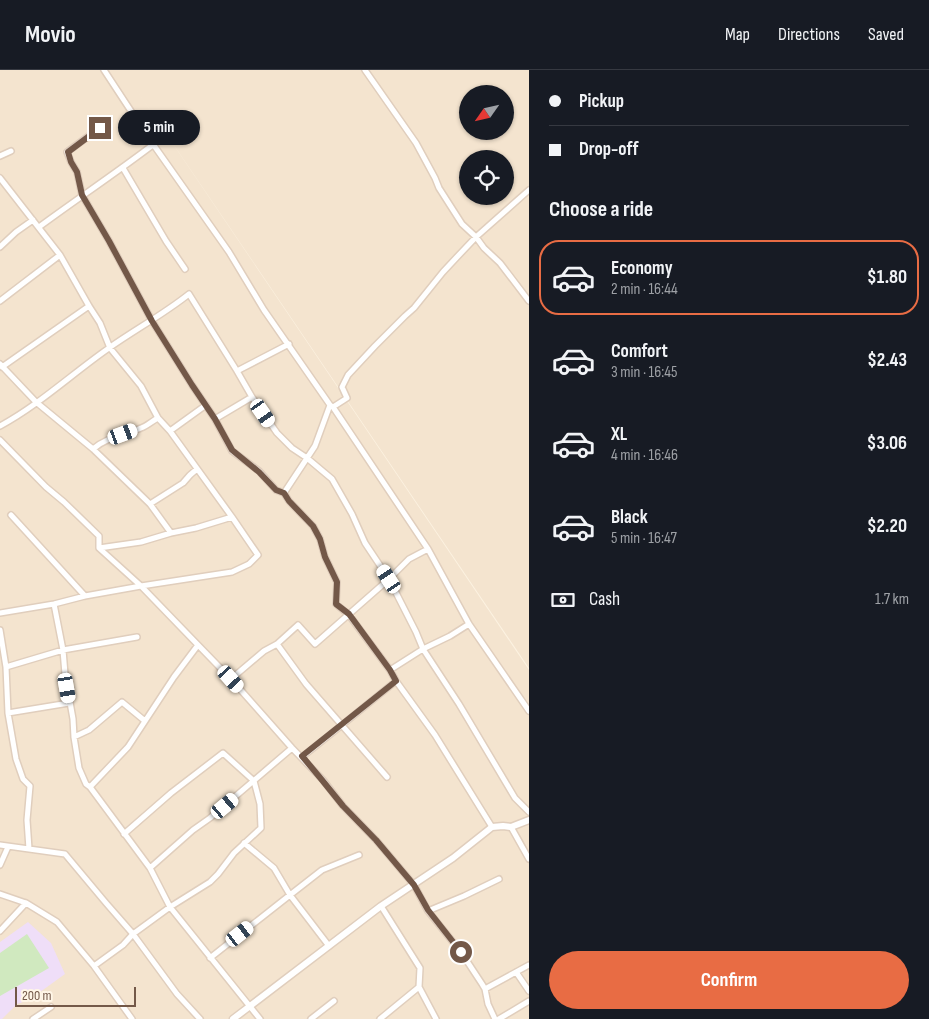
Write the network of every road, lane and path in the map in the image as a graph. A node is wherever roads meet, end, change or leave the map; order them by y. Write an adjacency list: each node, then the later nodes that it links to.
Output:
1 (104, 70): 4 (street)
2 (365, 70): 13 (street)
3 (109, 121): 10 (street)
4 (154, 144): 7 (street); 21 (street)
5 (11, 151): 6 (street)
6 (0, 156)
7 (122, 168): 10 (street); 16 (street)
8 (0, 178): 11 (street)
9 (529, 190): 13 (street)
10 (82, 195): 12 (street); 20 (street)
11 (32, 220): 12 (street); 14 (street)
12 (39, 228): 15 (street)
13 (476, 237): 18 (street); 28 (street)
14 (0, 247)
15 (60, 255): 17 (street); 19 (street)
16 (185, 269)
17 (0, 301)
18 (529, 301)
19 (89, 306): 22 (street); 23 (street)
20 (152, 321): 22 (street); 24 (street); 27 (street)
21 (289, 344): 24 (street); 28 (street)
22 (110, 348): 26 (street); 29 (street)
23 (1, 366): 26 (street)
24 (237, 371): 25 (street)
25 (252, 397): 30 (street); 35 (street)
26 (36, 402): 31 (street); 34 (street)
27 (206, 405): 30 (street); 32 (street)
28 (332, 406): 35 (street); 43 (street)
29 (158, 418): 32 (street); 34 (street)
30 (215, 419): 37 (street)
31 (0, 426)
32 (170, 431): 36 (street)
33 (0, 440): 42 (street)
34 (93, 449): 38 (street)
35 (307, 458): 37 (street); 44 (street)
36 (197, 469): 38 (street); 40 (street)
37 (284, 493): 49 (street)
38 (150, 504): 41 (street)
39 (11, 515): 46 (street)
40 (232, 517): 41 (street); 45 (street)
41 (171, 533): 42 (street)
42 (99, 548): 45 (street)
43 (428, 549): 44 (street); 50 (street)
44 (389, 579): 49 (street); 55 (street)
45 (141, 586): 46 (street); 54 (street)
46 (85, 596): 47 (street)
47 (54, 604): 48 (street); 56 (street)
48 (0, 613)
49 (349, 614): 53 (street); 58 (street)
50 (469, 624): 55 (street); 62 (street)
51 (0, 633): 57 (street)
52 (137, 637): 56 (street)
53 (277, 644): 59 (street); 65 (street)
54 (198, 645): 59 (street); 64 (street)
55 (423, 649): 58 (street); 72 (street)
56 (63, 650): 57 (street); 61 (street)
57 (6, 667): 63 (street)
58 (390, 670): 60 (street)
59 (231, 679): 67 (street)
60 (396, 681): 65 (street); 74 (street)
61 (70, 703): 63 (street); 66 (street)
62 (529, 711)
63 (8, 713): 80 (street)
64 (145, 721): 66 (street); 71 (street)
65 (342, 725): 68 (street); 69 (street)
66 (74, 737): 71 (street)
67 (292, 748): 68 (street); 70 (street)
68 (302, 756): 86 (street)
69 (387, 777)
70 (254, 781): 76 (street); 77 (street); 84 (street)
71 (90, 787): 76 (street)
72 (529, 812)
73 (529, 820): 75 (street)
74 (492, 827): 75 (street); 86 (street)
75 (511, 827): 82 (street)
76 (124, 834): 84 (street)
77 (244, 843): 88 (street); 91 (street)
78 (0, 846): 79 (street)
79 (8, 847): 80 (street); 83 (street)
80 (29, 849): 94 (street)
81 (359, 855): 88 (street)
82 (529, 859)
83 (0, 865)
84 (150, 868): 91 (street)
85 (499, 879): 92 (street)
86 (414, 885): 90 (street); 92 (street)
87 (0, 894): 89 (street)
88 (290, 895): 95 (street); 96 (street)
89 (26, 903): 93 (street); 98 (street)
90 (381, 906): 95 (street); 100 (street)
91 (170, 907): 94 (street); 96 (street)
92 (428, 910): 101 (street)
93 (0, 931)
94 (133, 934): 98 (street); 109 (street)
95 (329, 946): 105 (street)
96 (210, 958): 105 (street)
97 (529, 965): 99 (street)
98 (94, 966): 108 (street)
99 (516, 972): 101 (street); 102 (street)
100 (419, 987): 113 (street); 114 (street)
101 (485, 989): 115 (street)
102 (529, 991)
103 (334, 1000): 112 (street)
104 (529, 1001): 116 (street)
105 (250, 1006): 110 (street); 111 (street)
106 (50, 1007): 107 (street)
107 (33, 1019)
108 (132, 1019)
109 (200, 1019)
110 (233, 1019)
111 (260, 1019)
112 (311, 1019)
113 (380, 1019)
114 (436, 1019)
115 (495, 1019)
116 (499, 1019)

